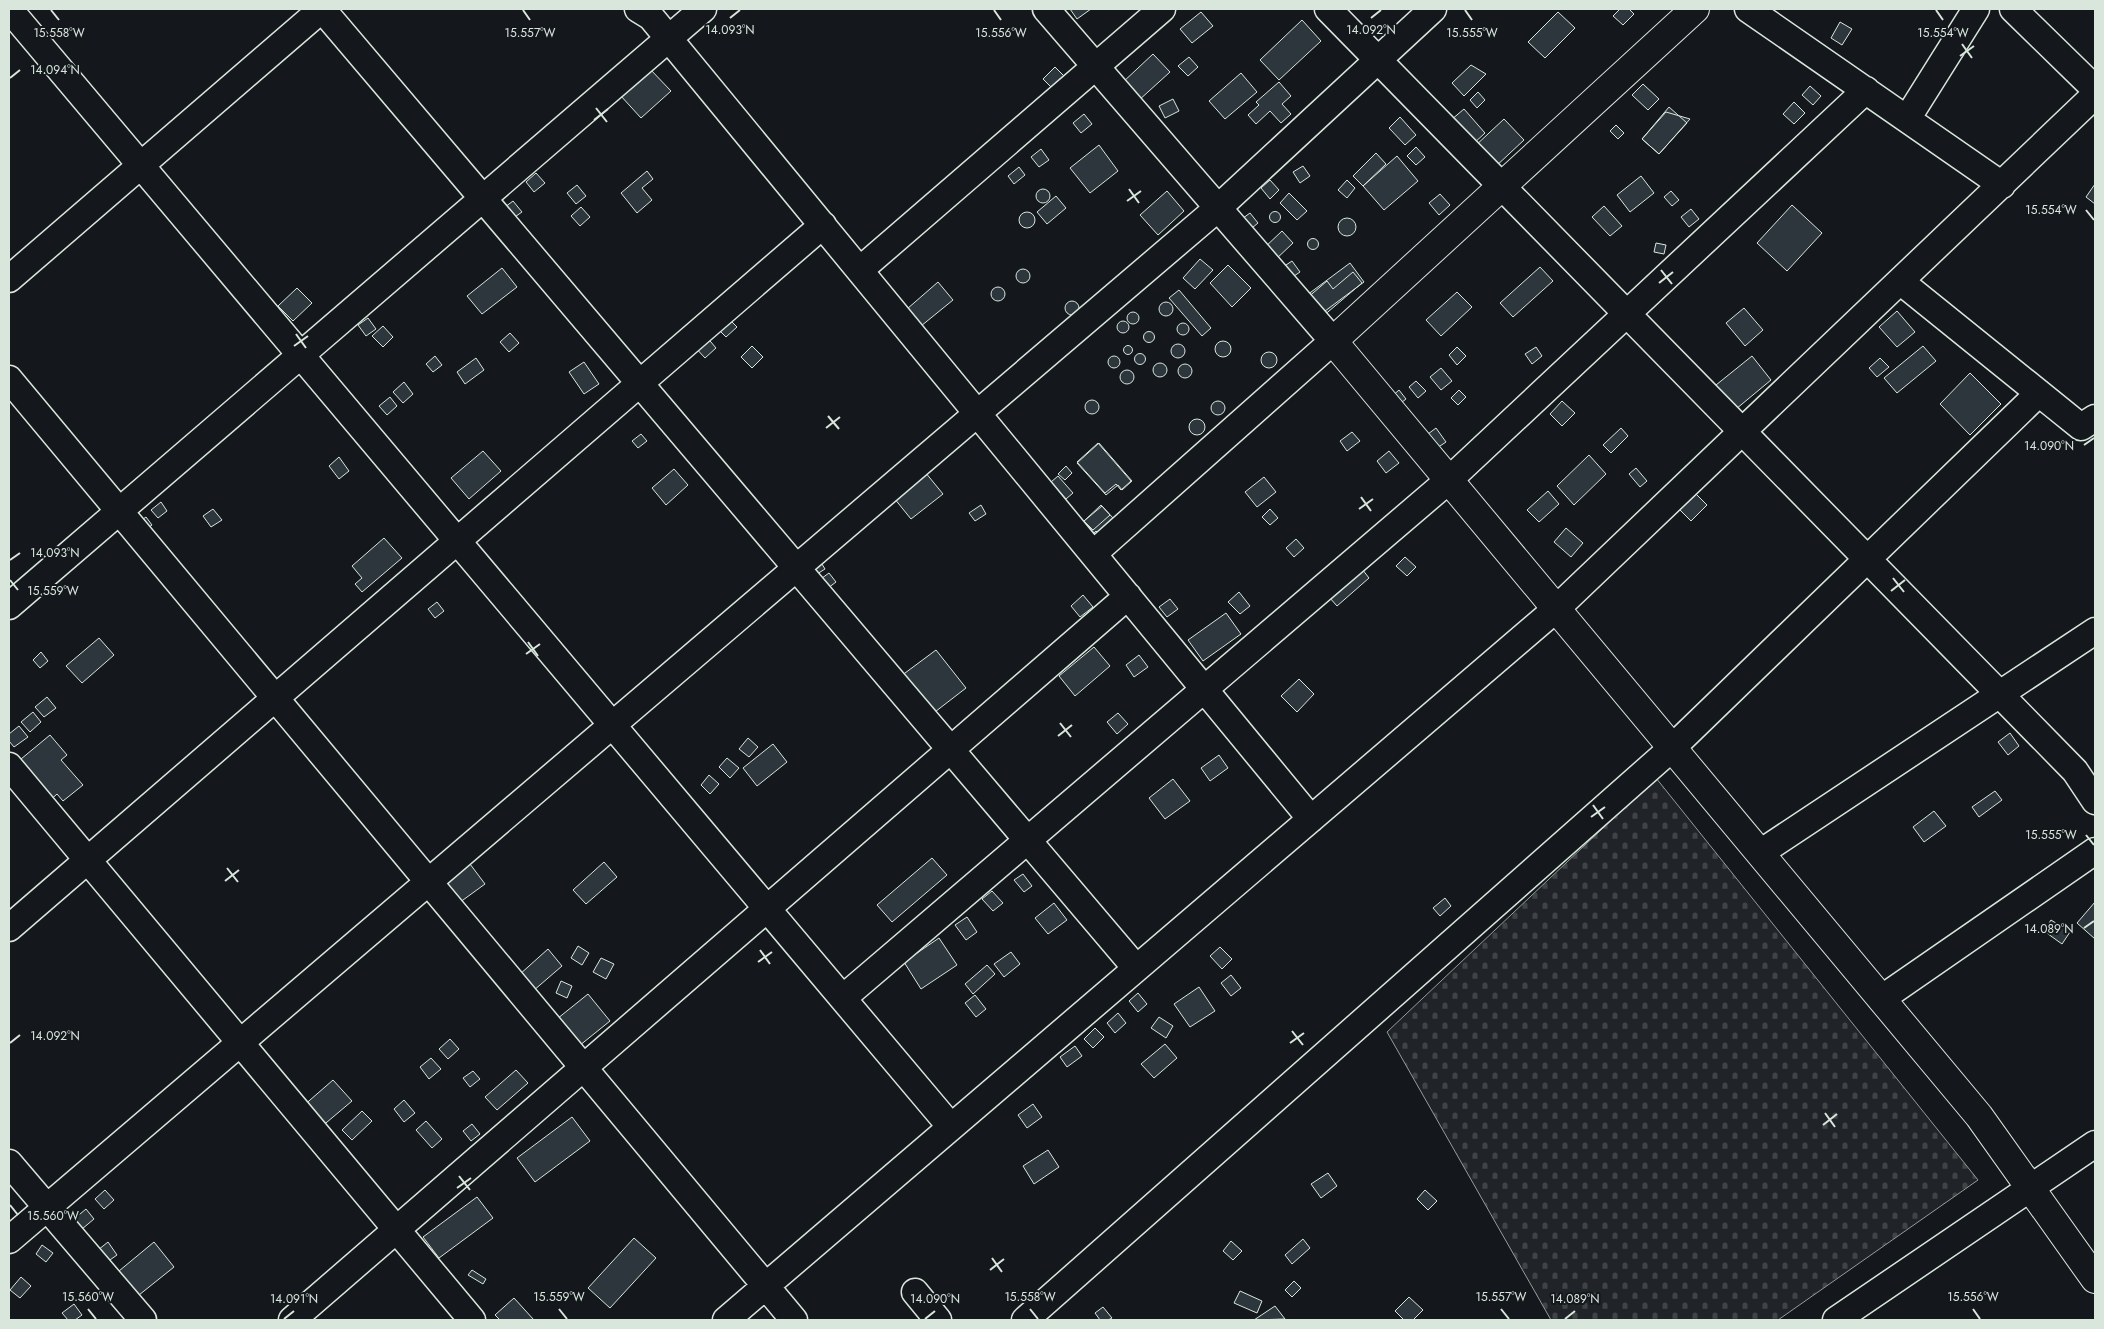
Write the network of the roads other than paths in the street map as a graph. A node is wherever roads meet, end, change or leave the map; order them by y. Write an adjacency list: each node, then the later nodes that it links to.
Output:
1 (9, 9): 20 (street)
2 (322, 9): 20 (street); 23 (street)
3 (638, 9): 13 (street)
4 (703, 9): 13 (street)
5 (1046, 9): 15 (street)
6 (1162, 9): 15 (street)
7 (1328, 9): 14 (street)
8 (1433, 9): 14 (street)
9 (1695, 9): 22 (main road)
10 (1748, 9): 17 (street)
11 (1976, 9): 19 (street)
12 (2013, 9): 16 (street)
13 (669, 38): 23 (street); 25 (street)
14 (1378, 60): 22 (street); 24 (street)
15 (1096, 66): 24 (street); 26 (street)
16 (2095, 89)
17 (1866, 90): 19 (street); 29 (street)
18 (2095, 96): 21 (street)
19 (1907, 119): 21 (street)
20 (140, 166): 27 (street); 31 (street)
21 (2002, 185): 28 (street)
22 (1502, 186): 29 (street); 30 (main road)
23 (483, 198): 31 (street); 33 (street)
24 (1218, 208): 30 (street); 35 (street)
25 (823, 225): 26 (street); 33 (street)
26 (860, 270): 35 (street)
27 (9, 279)
28 (1900, 281): 34 (street); 37 (street)
29 (1627, 314): 37 (street); 38 (street)
30 (1332, 341): 38 (main road); 41 (street)
31 (300, 355): 39 (street); 40 (street)
32 (9, 379): 39 (street)
33 (640, 384): 40 (street); 43 (street)
34 (2039, 393): 36 (street); 42 (street)
35 (977, 413): 41 (street); 43 (street)
36 (2095, 418)
37 (1742, 431): 42 (street); 46 (street)
38 (1449, 480): 46 (main road); 48 (street)
39 (119, 511): 45 (street); 50 (street)
40 (457, 541): 50 (street); 51 (street)
41 (1093, 554): 44 (street)
42 (1867, 559): 49 (street); 52 (street)
43 (796, 568): 51 (street); 53 (street)
44 (1128, 596): 48 (street); 53 (street)
45 (9, 606)
46 (1556, 609): 52 (main road); 56 (street)
47 (2095, 630): 49 (street)
48 (1204, 689): 56 (street); 57 (street)
49 (2000, 694): 55 (street); 59 (street)
50 (275, 698): 60 (street); 61 (street)
51 (612, 725): 61 (street); 62 (street)
52 (1672, 748): 59 (main road); 85 (street)
53 (950, 750): 57 (street); 62 (street)
54 (9, 766): 60 (street)
55 (2095, 801)
56 (1311, 818): 64 (street)
57 (1027, 840): 64 (street); 65 (street)
58 (2095, 852): 66 (street)
59 (1760, 853): 66 (main road)
60 (88, 860): 63 (street); 67 (street)
61 (428, 882): 67 (street); 68 (street)
62 (767, 909): 65 (street); 68 (street)
63 (9, 928)
64 (1136, 968): 69 (street)
65 (843, 998): 69 (street)
66 (1881, 999): 72 (main road)
67 (240, 1043): 73 (street); 74 (street)
68 (584, 1067): 74 (street); 77 (street)
69 (951, 1127): 77 (street)
70 (2095, 1144): 72 (street)
71 (9, 1163): 73 (street)
72 (2030, 1188): 76 (main road); 86 (street)
73 (47, 1208): 75 (street); 79 (street)
74 (396, 1230): 80 (street); 81 (street)
75 (9, 1240)
76 (2095, 1279)
77 (766, 1286): 82 (street); 83 (street)
78 (915, 1292): 84 (street)
79 (143, 1320)
80 (292, 1320)
81 (472, 1320)
82 (726, 1320)
83 (794, 1320)
84 (938, 1320)
85 (1024, 1320)
86 (1836, 1320)

